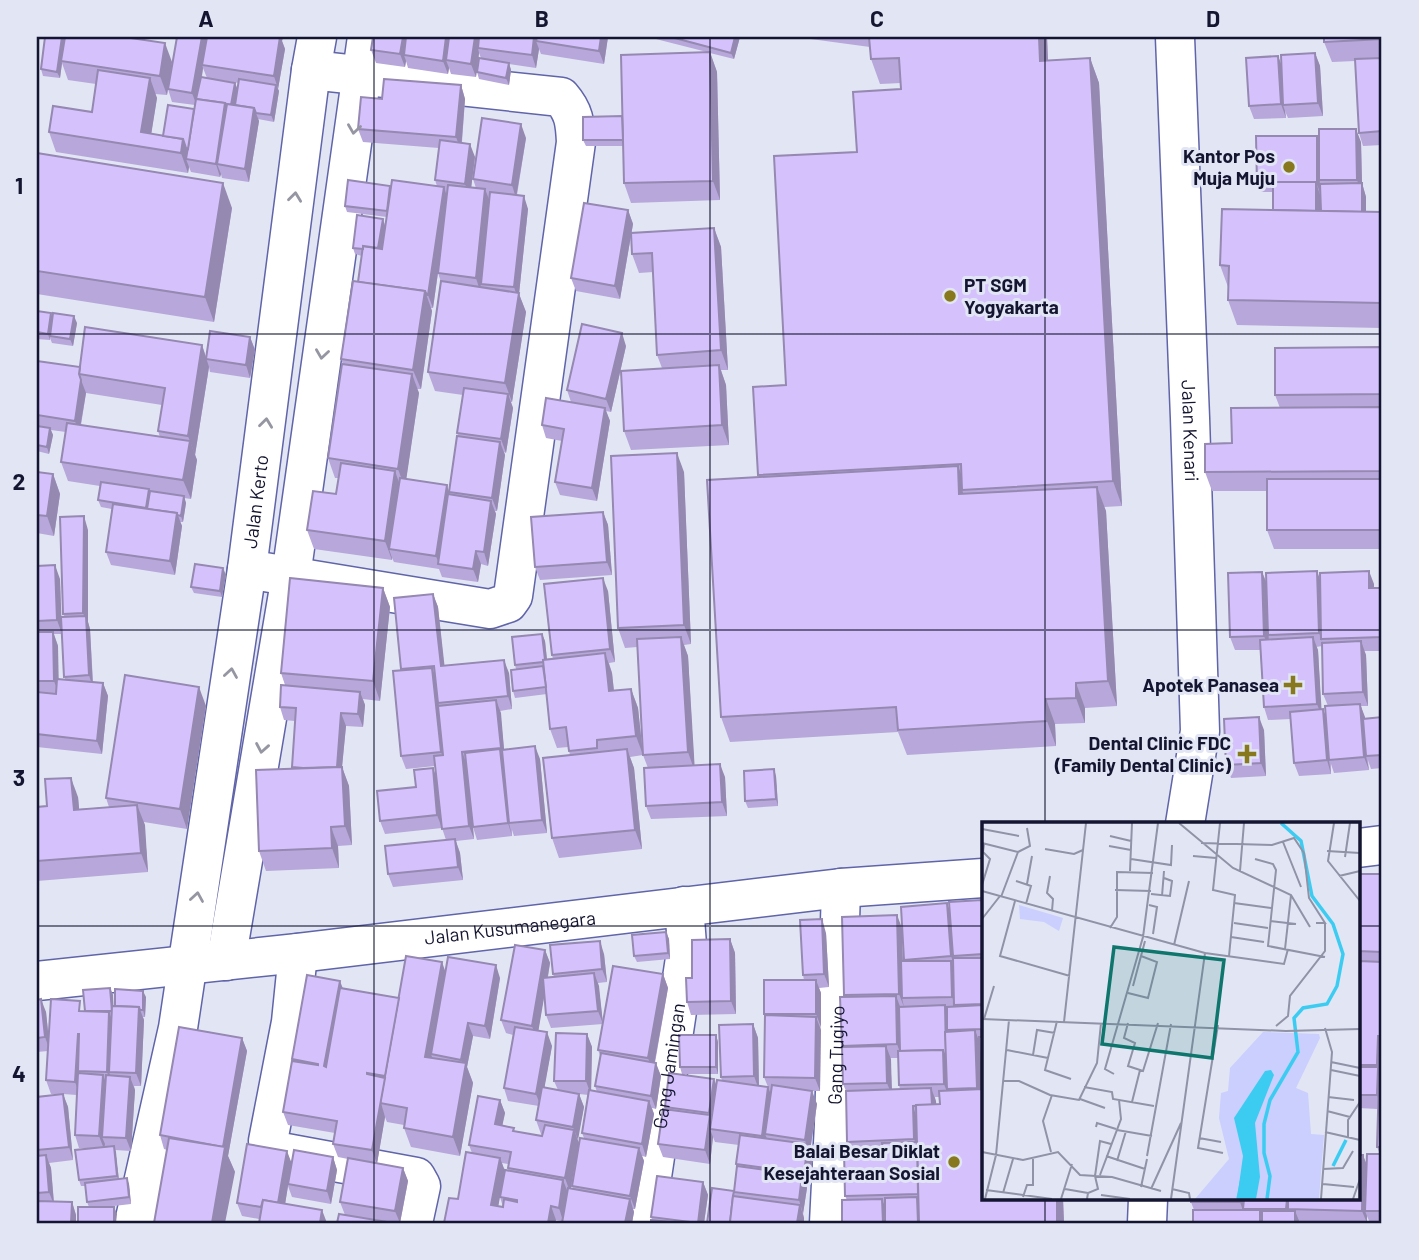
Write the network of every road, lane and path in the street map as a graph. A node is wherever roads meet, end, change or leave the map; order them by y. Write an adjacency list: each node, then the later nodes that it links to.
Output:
1 (367, 37): 4 (street)
2 (1175, 37): 7 (street, Jalan Kenari)
3 (314, 53): 4 (street); 5 (street, Jalan Kerto, one-way to 3)
4 (362, 75): 6 (street, one-way to 6); 6 (street)
5 (247, 569): 6 (street); 17 (street, Jalan Kerto, one-way to 5)
6 (291, 576): 16 (street, one-way to 16)
7 (1185, 822)
8 (1382, 828): 9 (street)
9 (1360, 830)
10 (1382, 845): 11 (street)
11 (1360, 848)
12 (982, 878): 13 (street, Jalan Kusumanegara)
13 (841, 888): 14 (street, Jalan Kusumanegara); 23 (street, Gang Tugiyo)
14 (684, 906): 15 (street, Jalan Kusumanegara); 22 (street, Gang Jamingan)
15 (298, 953): 16 (street, Jalan Kusumanegara); 21 (street)
16 (226, 961): 17 (street, Jalan Kusumanegara)
17 (187, 965): 18 (street, Jalan Kusumanegara); 20 (street, Jalan Kerto)
18 (37, 981)
19 (1148, 1200): 24 (street)
20 (134, 1223)
21 (413, 1223)
22 (645, 1223)
23 (829, 1223)
24 (1147, 1223)

